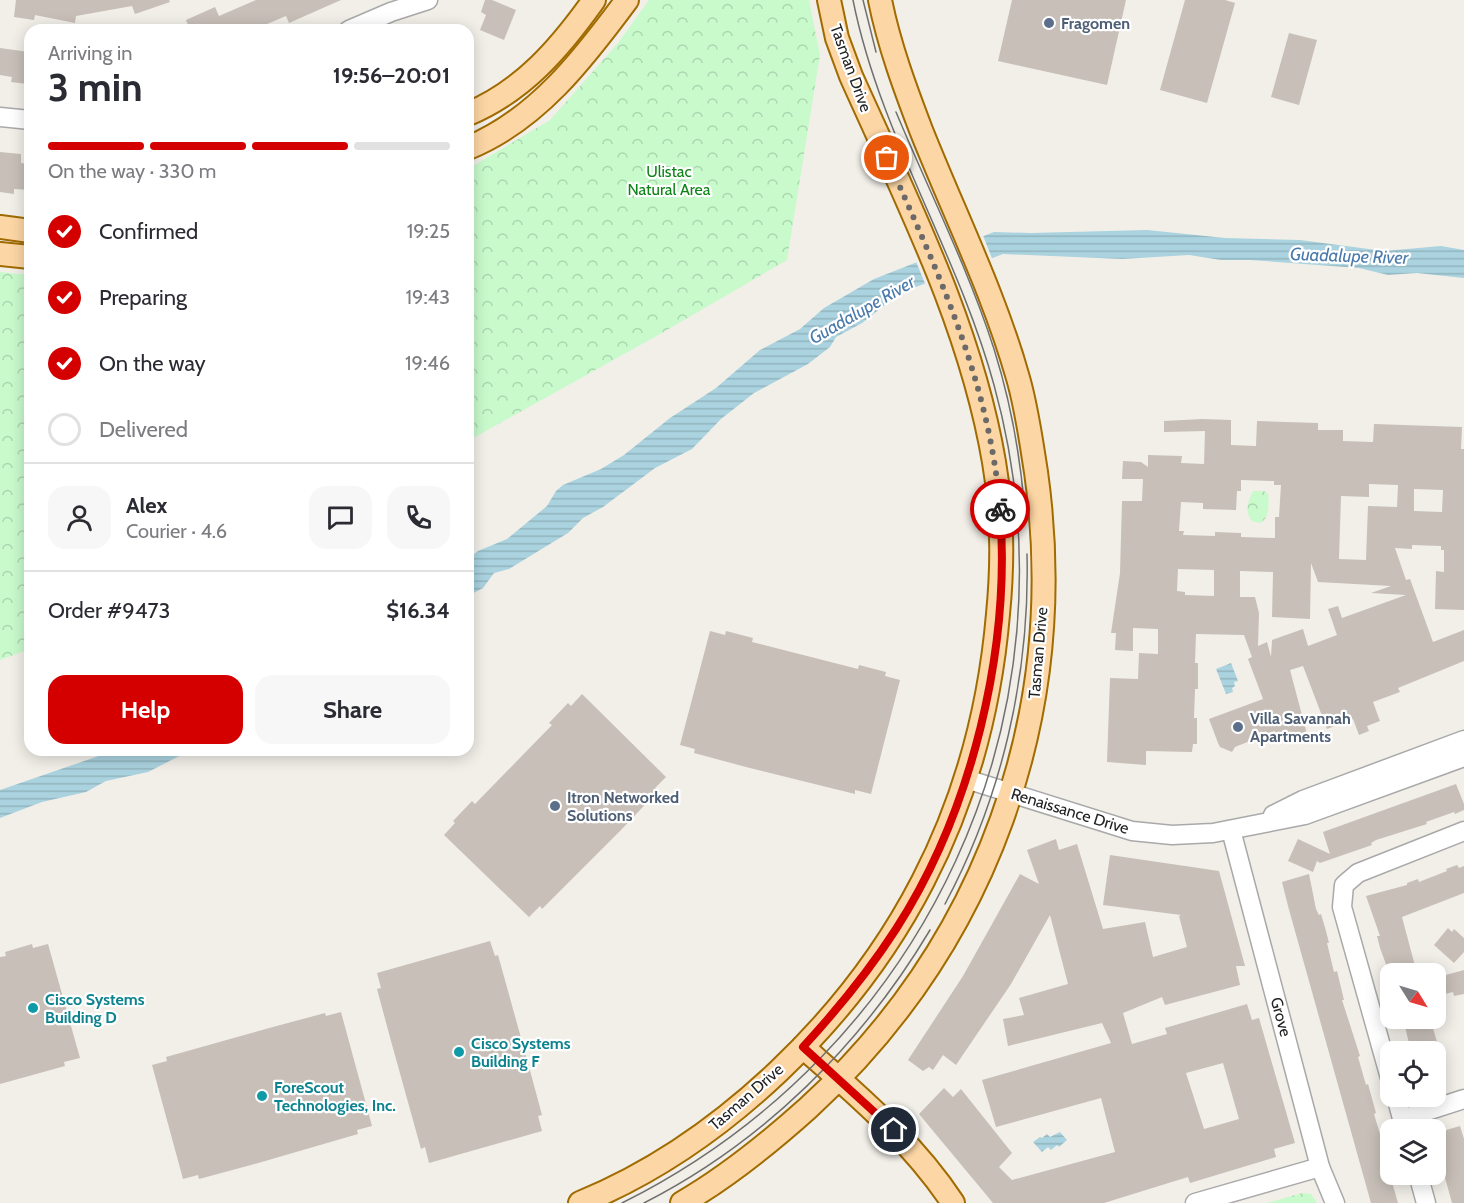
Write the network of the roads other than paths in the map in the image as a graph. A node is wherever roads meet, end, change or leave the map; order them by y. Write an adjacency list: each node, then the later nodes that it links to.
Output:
1 (428, 0): 6 (street)
2 (594, 0): 7 (main road)
3 (627, 0): 10 (main road)
4 (829, 0): 17 (main road, Tasman Drive)
5 (880, 0): 18 (main road, Tasman Drive)
6 (363, 24)
7 (474, 111)
8 (0, 117): 9 (street)
9 (24, 119)
10 (474, 145)
11 (0, 227): 12 (main road)
12 (24, 230)
13 (0, 254): 14 (main road)
14 (24, 256)
15 (1464, 740): 19 (street, Renaissance Drive)
16 (1464, 757): 19 (street, Renaissance Drive)
17 (966, 779): 18 (street, Renaissance Drive); 22 (main road, Tasman Drive)
18 (1012, 793): 19 (street, Renaissance Drive); 23 (main road, Tasman Drive)
19 (1239, 829): 26 (street, Grove)
20 (1464, 831): 21 (street)
21 (1380, 1042)
22 (803, 1047): 23 (main road); 28 (main road, Tasman Drive)
23 (839, 1079): 29 (main road, Tasman Drive); 30 (main road)
24 (1464, 1099): 25 (street)
25 (1416, 1119)
26 (1320, 1167): 31 (street); 32 (street, Grove)
27 (1421, 1185): 33 (street)
28 (580, 1203)
29 (682, 1203)
30 (953, 1203)
31 (1195, 1203)
32 (1335, 1203)
33 (1426, 1203)

